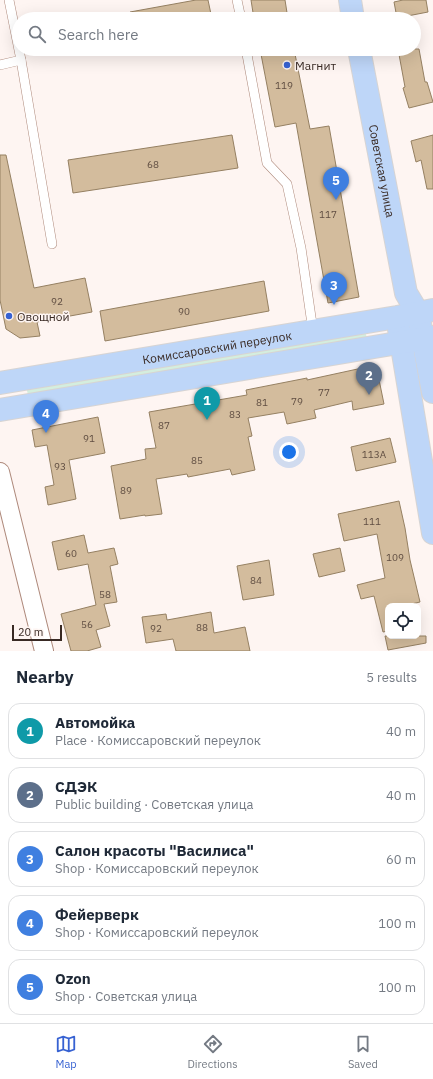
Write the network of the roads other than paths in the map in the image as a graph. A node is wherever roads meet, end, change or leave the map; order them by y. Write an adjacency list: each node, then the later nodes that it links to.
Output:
1 (9, 0): 6 (lane)
2 (237, 0): 4 (lane)
3 (350, 0): 5 (main road)
4 (240, 12)
5 (353, 12)
6 (12, 15)
7 (20, 56): 10 (lane)
8 (247, 56): 14 (lane)
9 (360, 56): 13 (main road, Советская улица)
10 (21, 60): 11 (lane); 12 (lane)
11 (0, 65)
12 (52, 244)
13 (416, 313): 14 (main road, Комиссаровский переулок); 15 (main road, Советская улица); 16 (main road, Советская улица)
14 (313, 330): 17 (main road, Комиссаровский переулок)
15 (428, 338): 16 (main road); 18 (main road, Советская улица)
16 (402, 342): 19 (main road); 21 (main road, Советская улица)
17 (0, 383)
18 (433, 392)
19 (0, 410)
20 (0, 472): 22 (street)
21 (433, 533)
22 (44, 651)

